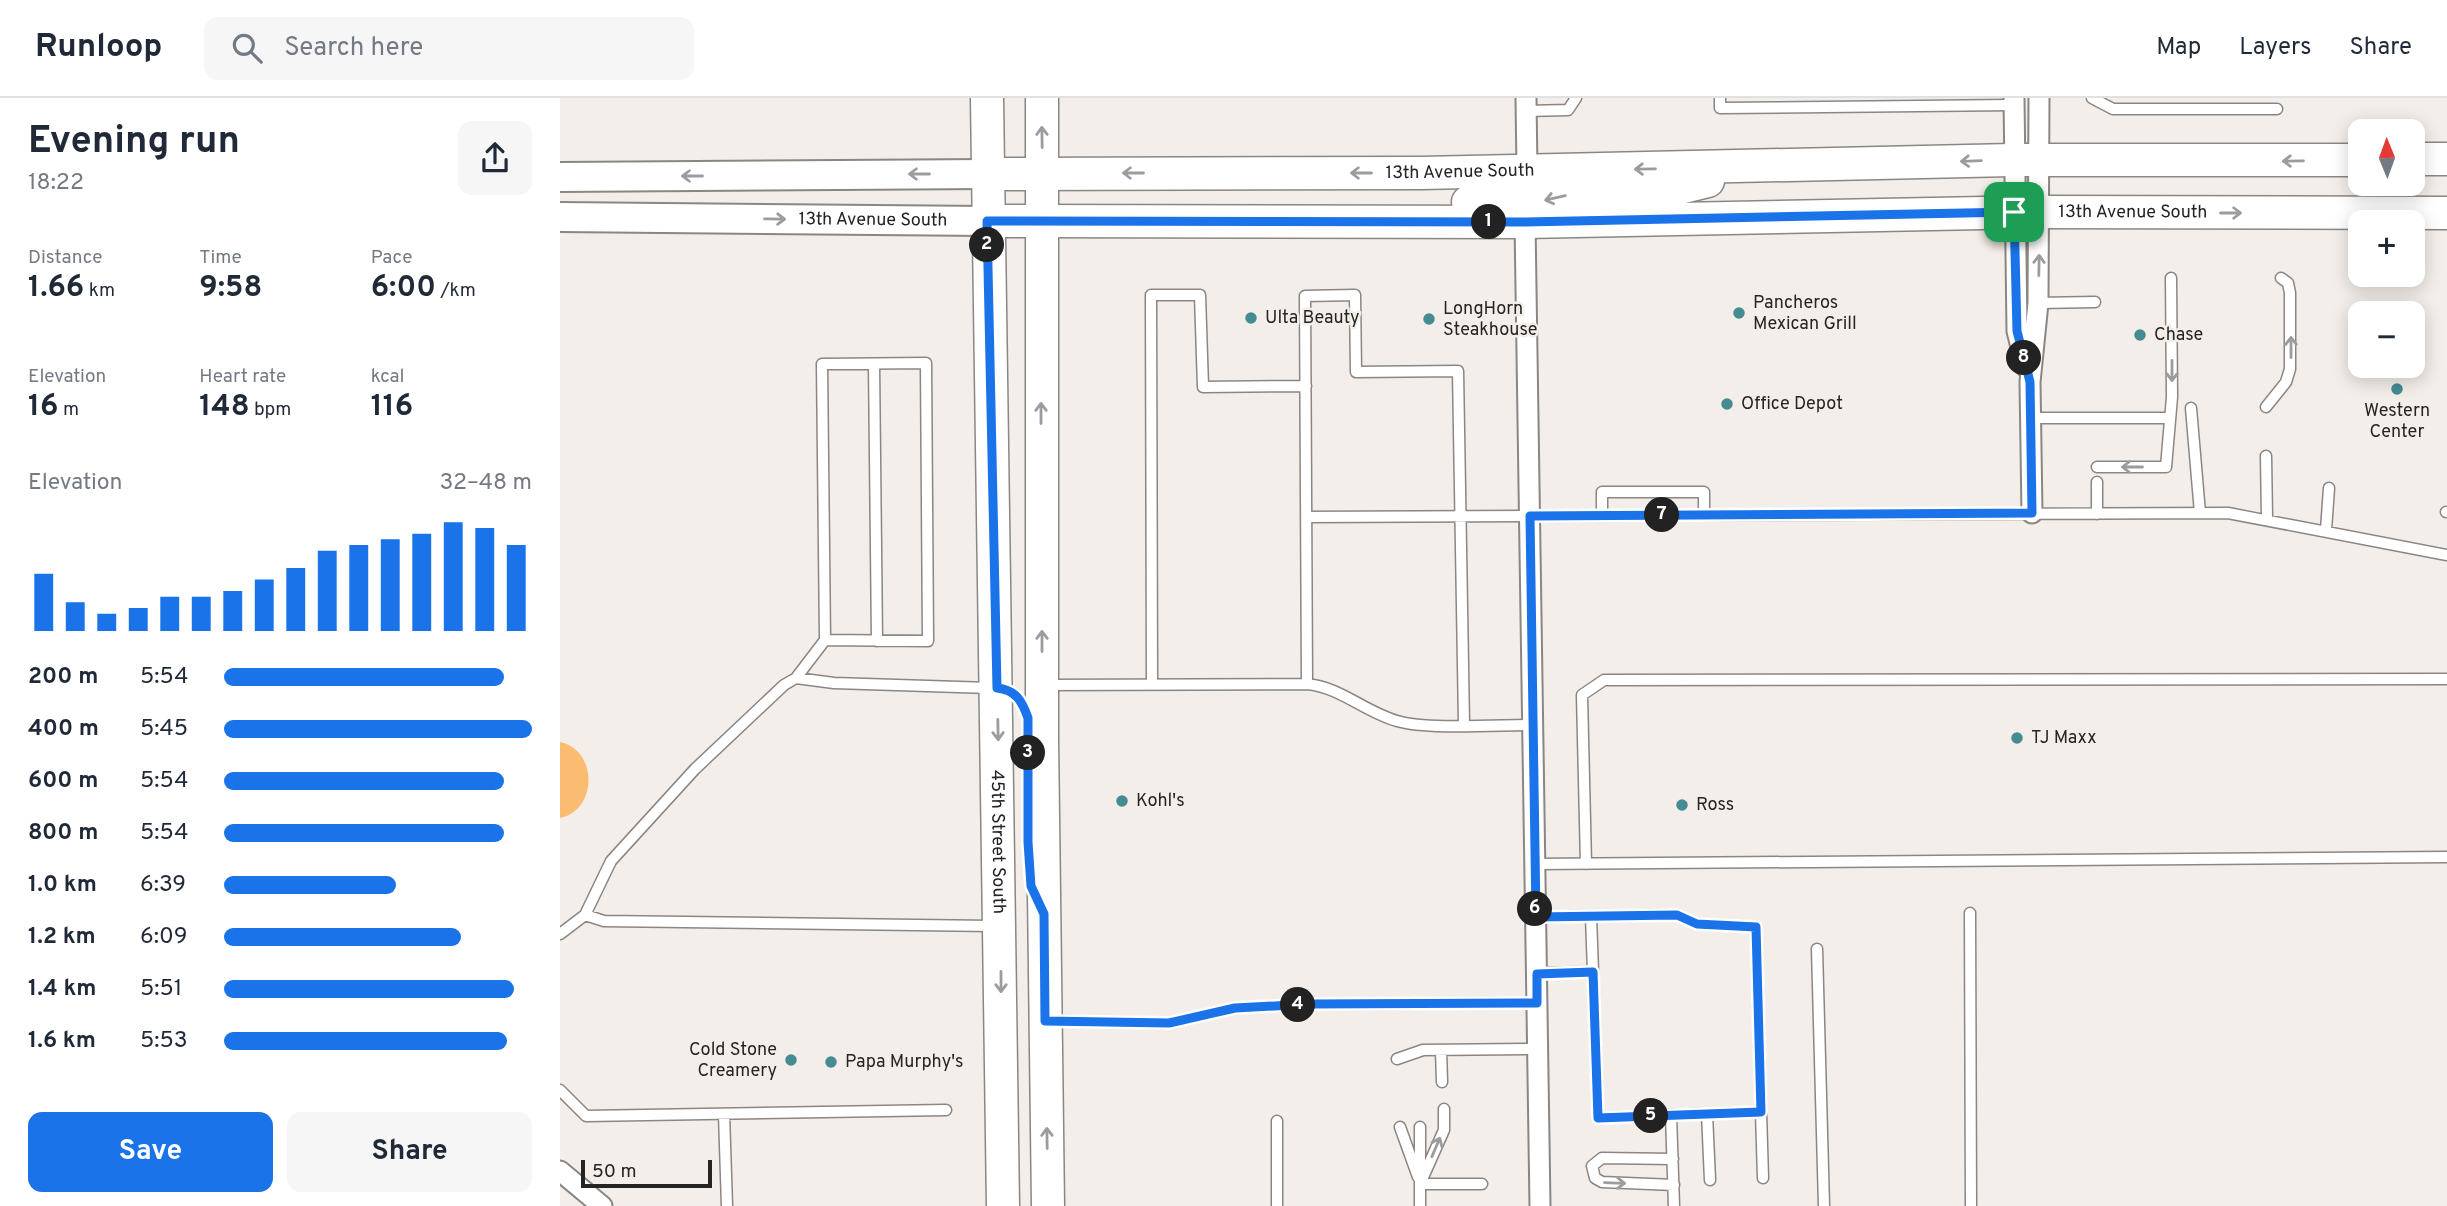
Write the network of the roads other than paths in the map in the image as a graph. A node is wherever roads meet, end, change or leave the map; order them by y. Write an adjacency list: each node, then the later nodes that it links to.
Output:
1 (987, 98): 20 (main road, 45th Street South)
2 (1041, 98): 19 (main road, one-way to 2)
3 (1576, 98): 11 (lane)
4 (1720, 98): 9 (lane)
5 (2039, 98): 15 (street)
6 (2092, 98): 12 (lane)
7 (2013, 101): 10 (lane); 15 (street)
8 (1837, 102): 9 (lane); 10 (lane)
9 (1778, 103)
10 (1961, 103)
11 (1526, 105): 18 (street)
12 (2277, 109)
13 (2426, 159): 14 (main road)
14 (2447, 159)
15 (2026, 160): 16 (main road, 13th Avenue South, one-way to 15); 17 (main road, 13th Avenue South, one-way to 17); 22 (street); 22 (street)
16 (2348, 160)
17 (1767, 167): 18 (main road, 13th Avenue South, one-way to 18); 28 (main road, one-way to 28)
18 (1527, 171): 19 (main road, 13th Avenue South, one-way to 19); 27 (main road)
19 (1043, 173): 20 (main road, 13th Avenue South); 25 (main road)
20 (988, 174): 21 (main road, 13th Avenue South, one-way to 21); 26 (main road, 45th Street South)
21 (560, 177)
22 (2026, 212): 23 (main road, 13th Avenue South, one-way to 23); 28 (main road, 13th Avenue South); 32 (street, one-way to 22); 34 (street)
23 (2447, 213)
24 (560, 217): 26 (main road, 13th Avenue South, one-way to 26)
25 (1042, 220): 26 (main road, 13th Avenue South); 27 (main road, 13th Avenue South); 61 (main road, one-way to 25)
26 (987, 221): 40 (main road, 45th Street South)
27 (1289, 221): 28 (main road, 13th Avenue South)
28 (1525, 222): 51 (street)
29 (2171, 278): 39 (lane, one-way to 39)
30 (2281, 278): 36 (lane, one-way to 30)
31 (2095, 302): 32 (lane)
32 (2038, 303): 34 (street)
33 (874, 363): 56 (lane); 57 (lane); 57 (lane)
34 (2030, 382): 38 (street)
35 (1306, 386): 50 (lane); 52 (lane); 62 (lane)
36 (2266, 407)
37 (2191, 408): 46 (lane)
38 (2030, 418): 39 (lane); 45 (street)
39 (2170, 418): 42 (lane, one-way to 42)
40 (992, 438): 61 (main road); 63 (main road, 45th Street South)
41 (2266, 456): 53 (lane)
42 (2097, 467)
43 (2097, 482): 47 (lane)
44 (2329, 488): 54 (lane)
45 (2032, 513): 47 (lane); 49 (lane)
46 (2200, 513): 47 (lane); 53 (lane)
47 (2097, 514)
48 (1602, 515): 49 (lane); 49 (lane); 51 (lane)
49 (1704, 515)
50 (1459, 516): 51 (lane); 52 (lane); 64 (lane)
51 (1530, 516): 65 (street)
52 (1306, 517): 60 (lane)
53 (2267, 518): 54 (lane)
54 (2326, 530): 55 (lane)
55 (2447, 555)
56 (825, 640): 57 (lane); 58 (lane)
57 (877, 641)
58 (796, 678): 63 (lane); 71 (lane)
59 (2447, 679): 68 (lane)
60 (1307, 684): 62 (lane); 64 (lane)
61 (1042, 685): 62 (lane); 70 (main road)
62 (1153, 685)
63 (997, 688): 70 (main road); 74 (main road, 45th Street South, one-way to 74)
64 (1464, 724): 65 (lane)
65 (1533, 725): 67 (street)
66 (2447, 857): 68 (lane)
67 (1535, 864): 68 (lane); 73 (street)
68 (1586, 864)
69 (1970, 913): 112 (lane)
70 (1044, 914): 80 (main road)
71 (585, 915): 74 (lane); 75 (lane)
72 (1591, 916): 73 (lane); 77 (lane); 89 (lane)
73 (1536, 917): 78 (street)
74 (1001, 926): 83 (main road); 105 (main road, 45th Street South, one-way to 105)
75 (560, 934)
76 (1817, 949): 111 (lane)
77 (1593, 972): 78 (lane); 92 (lane)
78 (1537, 974): 79 (street)
79 (1537, 1003): 80 (lane); 81 (street)
80 (1045, 1021): 83 (main road)
81 (1538, 1049): 82 (lane); 109 (street)
82 (1441, 1050): 84 (lane); 85 (lane)
83 (1045, 1053): 106 (main road, one-way to 83)
84 (1397, 1059)
85 (1442, 1082)
86 (560, 1090): 90 (lane)
87 (1444, 1109): 100 (lane, one-way to 87)
88 (946, 1110): 90 (lane)
89 (1761, 1112): 91 (lane); 98 (lane)
90 (724, 1114): 104 (lane)
91 (1707, 1114): 92 (lane); 99 (lane)
92 (1671, 1115): 96 (lane)
93 (1277, 1121): 107 (lane)
94 (1400, 1127): 100 (lane)
95 (1420, 1127): 100 (lane)
96 (1673, 1160): 102 (lane); 102 (lane, one-way to 102)
97 (560, 1171): 103 (street)
98 (1763, 1178)
99 (1710, 1180)
100 (1420, 1184): 101 (lane); 108 (lane)
101 (1482, 1184)
102 (1674, 1185): 110 (lane)
103 (602, 1206)
104 (727, 1206)
105 (1003, 1206)
106 (1048, 1206)
107 (1277, 1206)
108 (1420, 1206)
109 (1541, 1206)
110 (1675, 1206)
111 (1824, 1206)
112 (1971, 1206)

